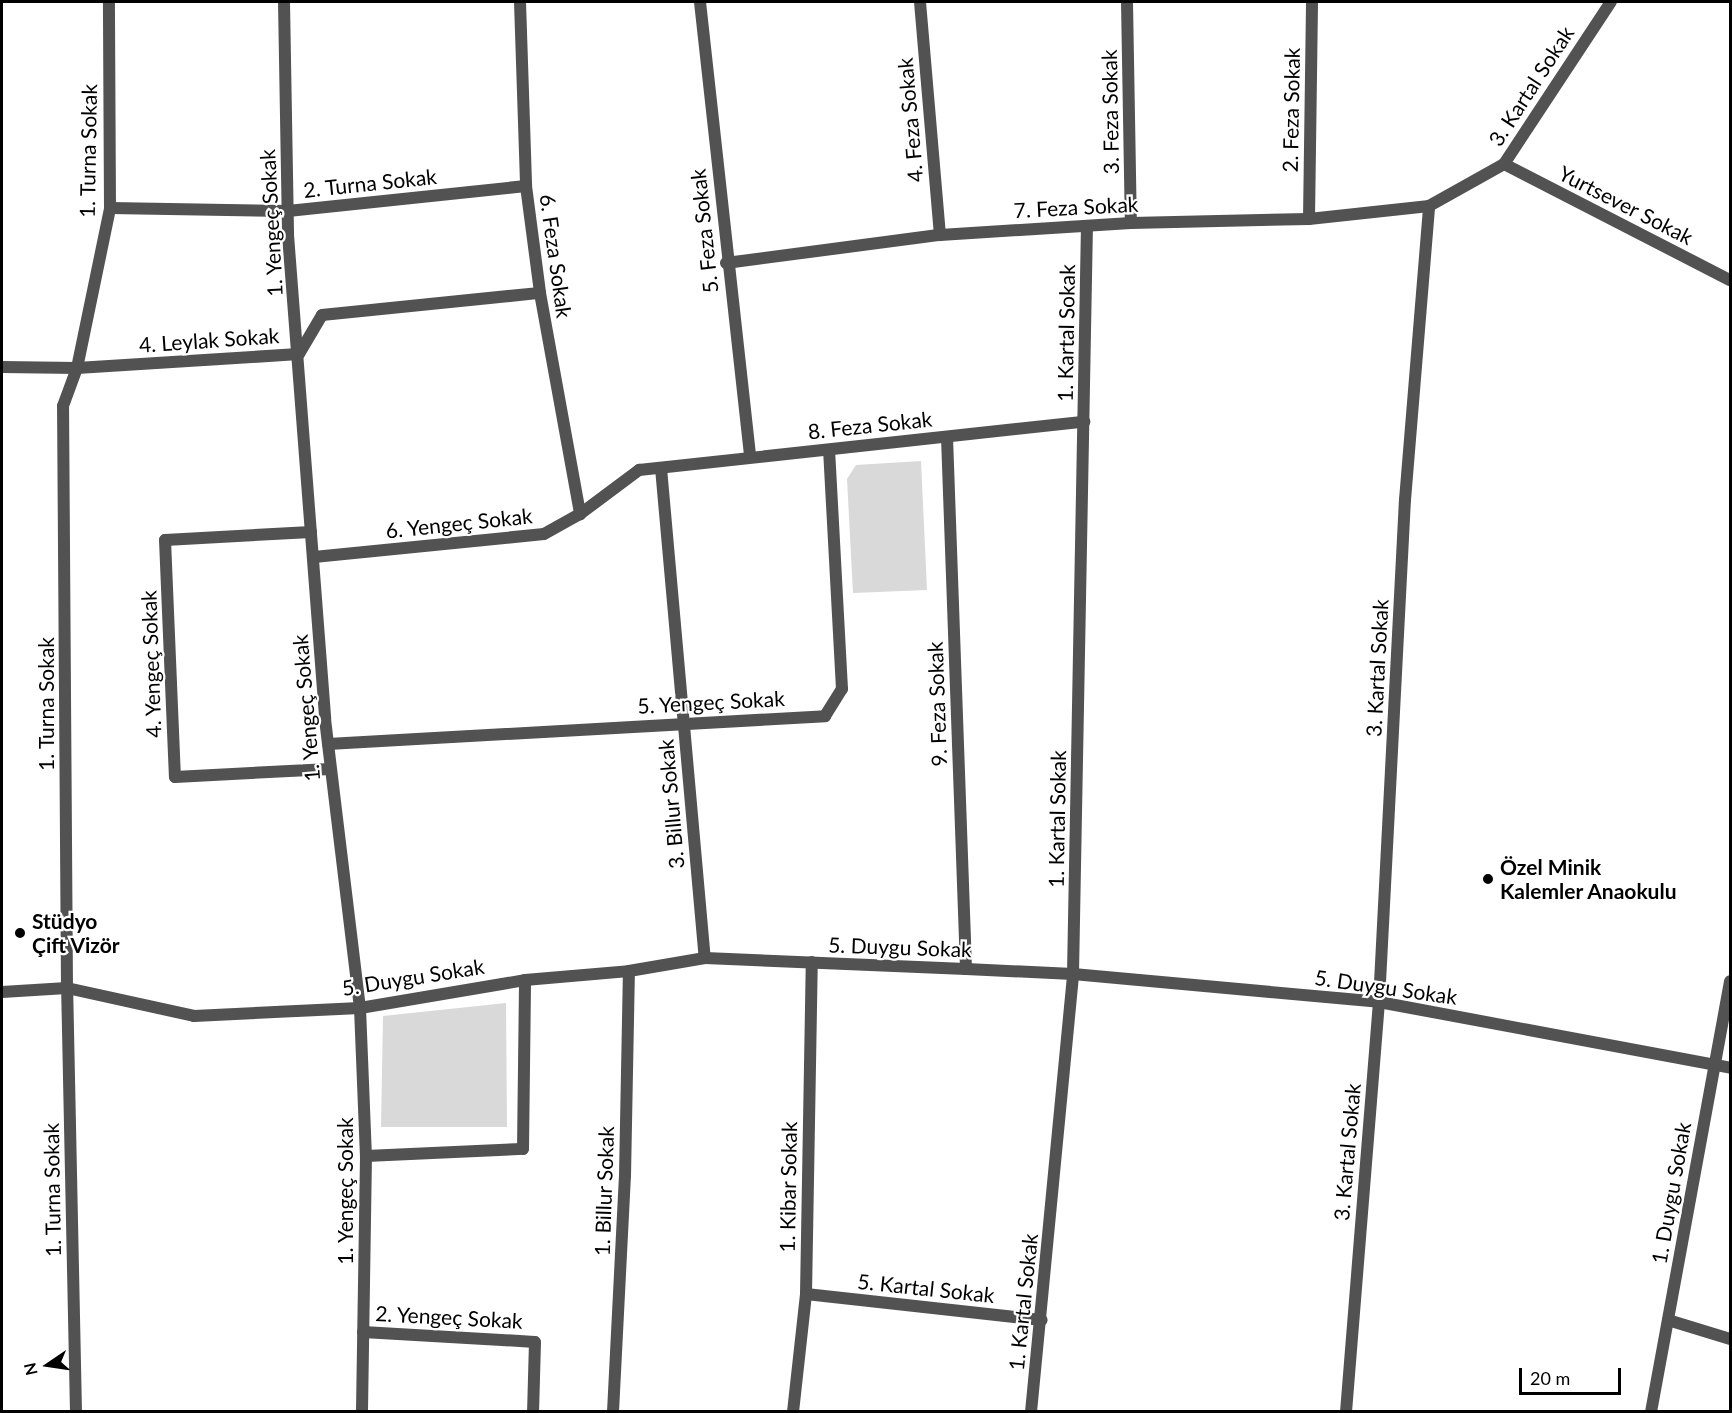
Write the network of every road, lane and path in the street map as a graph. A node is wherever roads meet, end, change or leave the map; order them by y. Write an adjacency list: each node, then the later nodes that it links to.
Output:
1 (109, 2): 12 (street, 1. Turna Sokak)
2 (284, 2): 13 (street, 1. Yengeç Sokak)
3 (520, 2): 10 (street, 6. Feza Sokak)
4 (700, 2): 18 (street, 5. Feza Sokak)
5 (920, 2): 17 (street, 4. Feza Sokak)
6 (1127, 2): 15 (street, 3. Feza Sokak)
7 (1312, 2): 14 (street, 2. Feza Sokak)
8 (1611, 2): 9 (street, 3. Kartal Sokak)
9 (1504, 164): 11 (street, 3. Kartal Sokak); 19 (street, Yurtsever Sokak)
10 (526, 186): 13 (street, 2. Turna Sokak); 20 (street, 6. Feza Sokak)
11 (1429, 206): 14 (street, 7. Feza Sokak); 44 (street, 3. Kartal Sokak)
12 (110, 208): 13 (street, 2. Turna Sokak); 23 (street, 1. Turna Sokak)
13 (288, 211): 21 (street, 1. Yengeç Sokak)
14 (1309, 219): 15 (street, 7. Feza Sokak)
15 (1131, 223): 16 (street, 7. Feza Sokak)
16 (1087, 226): 17 (street, 7. Feza Sokak); 24 (street, 1. Kartal Sokak)
17 (939, 235): 18 (street, 7. Feza Sokak)
18 (726, 263): 27 (street, 5. Feza Sokak)
19 (1731, 280)
20 (540, 293): 21 (street, 4. Leylak Sokak); 29 (street, 6. Feza Sokak)
21 (299, 354): 23 (street, 4. Leylak Sokak); 30 (street, 1. Yengeç Sokak)
22 (2, 367): 23 (street, 4. Leylak Sokak)
23 (77, 368): 42 (street, 1. Turna Sokak)
24 (1084, 422): 25 (street, 8. Feza Sokak); 39 (street, 1. Kartal Sokak)
25 (947, 437): 26 (street, 8. Feza Sokak); 37 (street, 9. Feza Sokak)
26 (829, 450): 27 (street, 8. Feza Sokak); 32 (street, 5. Yengeç Sokak)
27 (750, 456): 28 (street, 8. Feza Sokak)
28 (661, 468): 29 (street, 6. Yengeç Sokak); 32 (street, 3. Billur Sokak)
29 (580, 514): 31 (street, 6. Yengeç Sokak)
30 (311, 532): 31 (street, 1. Yengeç Sokak); 34 (street, 4. Yengeç Sokak)
31 (314, 557): 33 (street, 1. Yengeç Sokak)
32 (684, 722): 33 (street, 5. Yengeç Sokak); 35 (street, 3. Billur Sokak)
33 (328, 744): 34 (street, 1. Yengeç Sokak)
34 (330, 768): 45 (street, 1. Yengeç Sokak)
35 (705, 958): 36 (street, 5. Duygu Sokak); 38 (street, 5. Duygu Sokak)
36 (812, 963): 37 (street, 5. Duygu Sokak); 49 (street, 1. Kibar Sokak)
37 (966, 969): 39 (street, 5. Duygu Sokak)
38 (629, 971): 40 (street, 5. Duygu Sokak); 57 (street, 1. Billur Sokak)
39 (1073, 974): 44 (street, 5. Duygu Sokak); 50 (street, 1. Kartal Sokak)
40 (525, 980): 45 (street, 5. Duygu Sokak); 48 (street)
41 (1731, 981): 46 (street, 1. Duygu Sokak)
42 (67, 988): 43 (street, 5. Duygu Sokak); 45 (street, 5. Duygu Sokak); 54 (street, 1. Turna Sokak)
43 (2, 992)
44 (1379, 1002): 46 (street, 5. Duygu Sokak); 60 (street, 3. Kartal Sokak)
45 (360, 1008): 48 (street, 1. Yengeç Sokak)
46 (1715, 1064): 47 (street, 5. Duygu Sokak); 51 (street, 1. Duygu Sokak)
47 (1731, 1068)
48 (366, 1156): 52 (street, 1. Yengeç Sokak)
49 (806, 1294): 50 (street, 5. Kartal Sokak); 58 (street, 1. Kibar Sokak)
50 (1042, 1320): 59 (street, 1. Kartal Sokak)
51 (1668, 1320): 53 (street); 61 (street, 1. Duygu Sokak)
52 (363, 1332): 55 (street, 1. Yengeç Sokak); 56 (street, 2. Yengeç Sokak)
53 (1731, 1338)
54 (76, 1412)
55 (362, 1412)
56 (533, 1412)
57 (613, 1412)
58 (793, 1412)
59 (1031, 1412)
60 (1346, 1412)
61 (1651, 1412)

